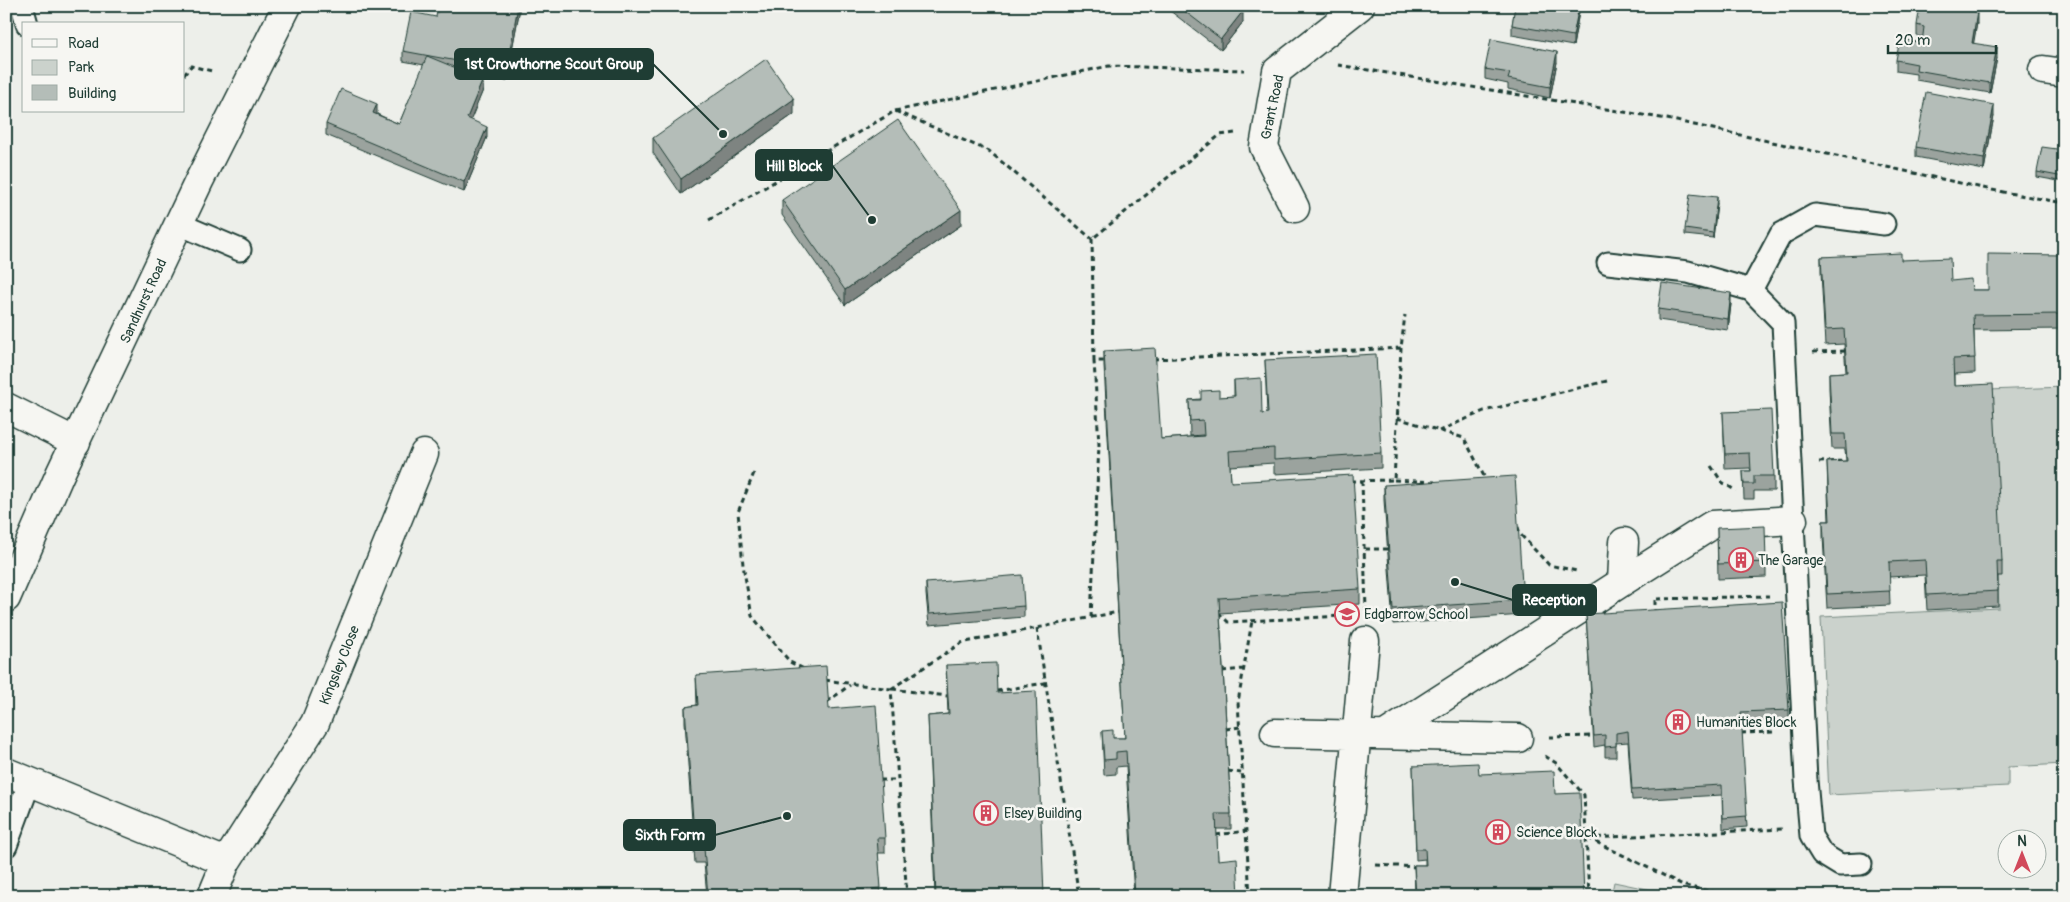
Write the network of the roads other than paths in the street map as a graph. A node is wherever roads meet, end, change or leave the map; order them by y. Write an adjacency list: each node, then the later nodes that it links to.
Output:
1 (22, 6): 4 (lane)
2 (287, 6): 6 (street, Sandhurst Road)
3 (1360, 6): 5 (street, Grant Road)
4 (26, 22)
5 (1295, 208)
6 (179, 224): 8 (lane); 12 (street, Sandhurst Road)
7 (1884, 224): 10 (lane)
8 (240, 250)
9 (1608, 263): 10 (lane)
10 (1751, 290): 14 (lane)
11 (6, 407): 12 (street)
12 (76, 442): 17 (street, Sandhurst Road)
13 (424, 454): 25 (street, Kingsley Close)
14 (1793, 520): 16 (street); 26 (lane)
15 (1624, 542): 16 (street)
16 (1622, 582): 21 (street)
17 (6, 598)
18 (1365, 628): 20 (street)
19 (1275, 734): 20 (street)
20 (1358, 735): 21 (street); 28 (street)
21 (1385, 735): 22 (street)
22 (1518, 738)
23 (18, 776): 24 (lane); 25 (street)
24 (6, 846)
25 (226, 862): 27 (street, Kingsley Close)
26 (1861, 864)
27 (212, 896)
28 (1342, 896)

